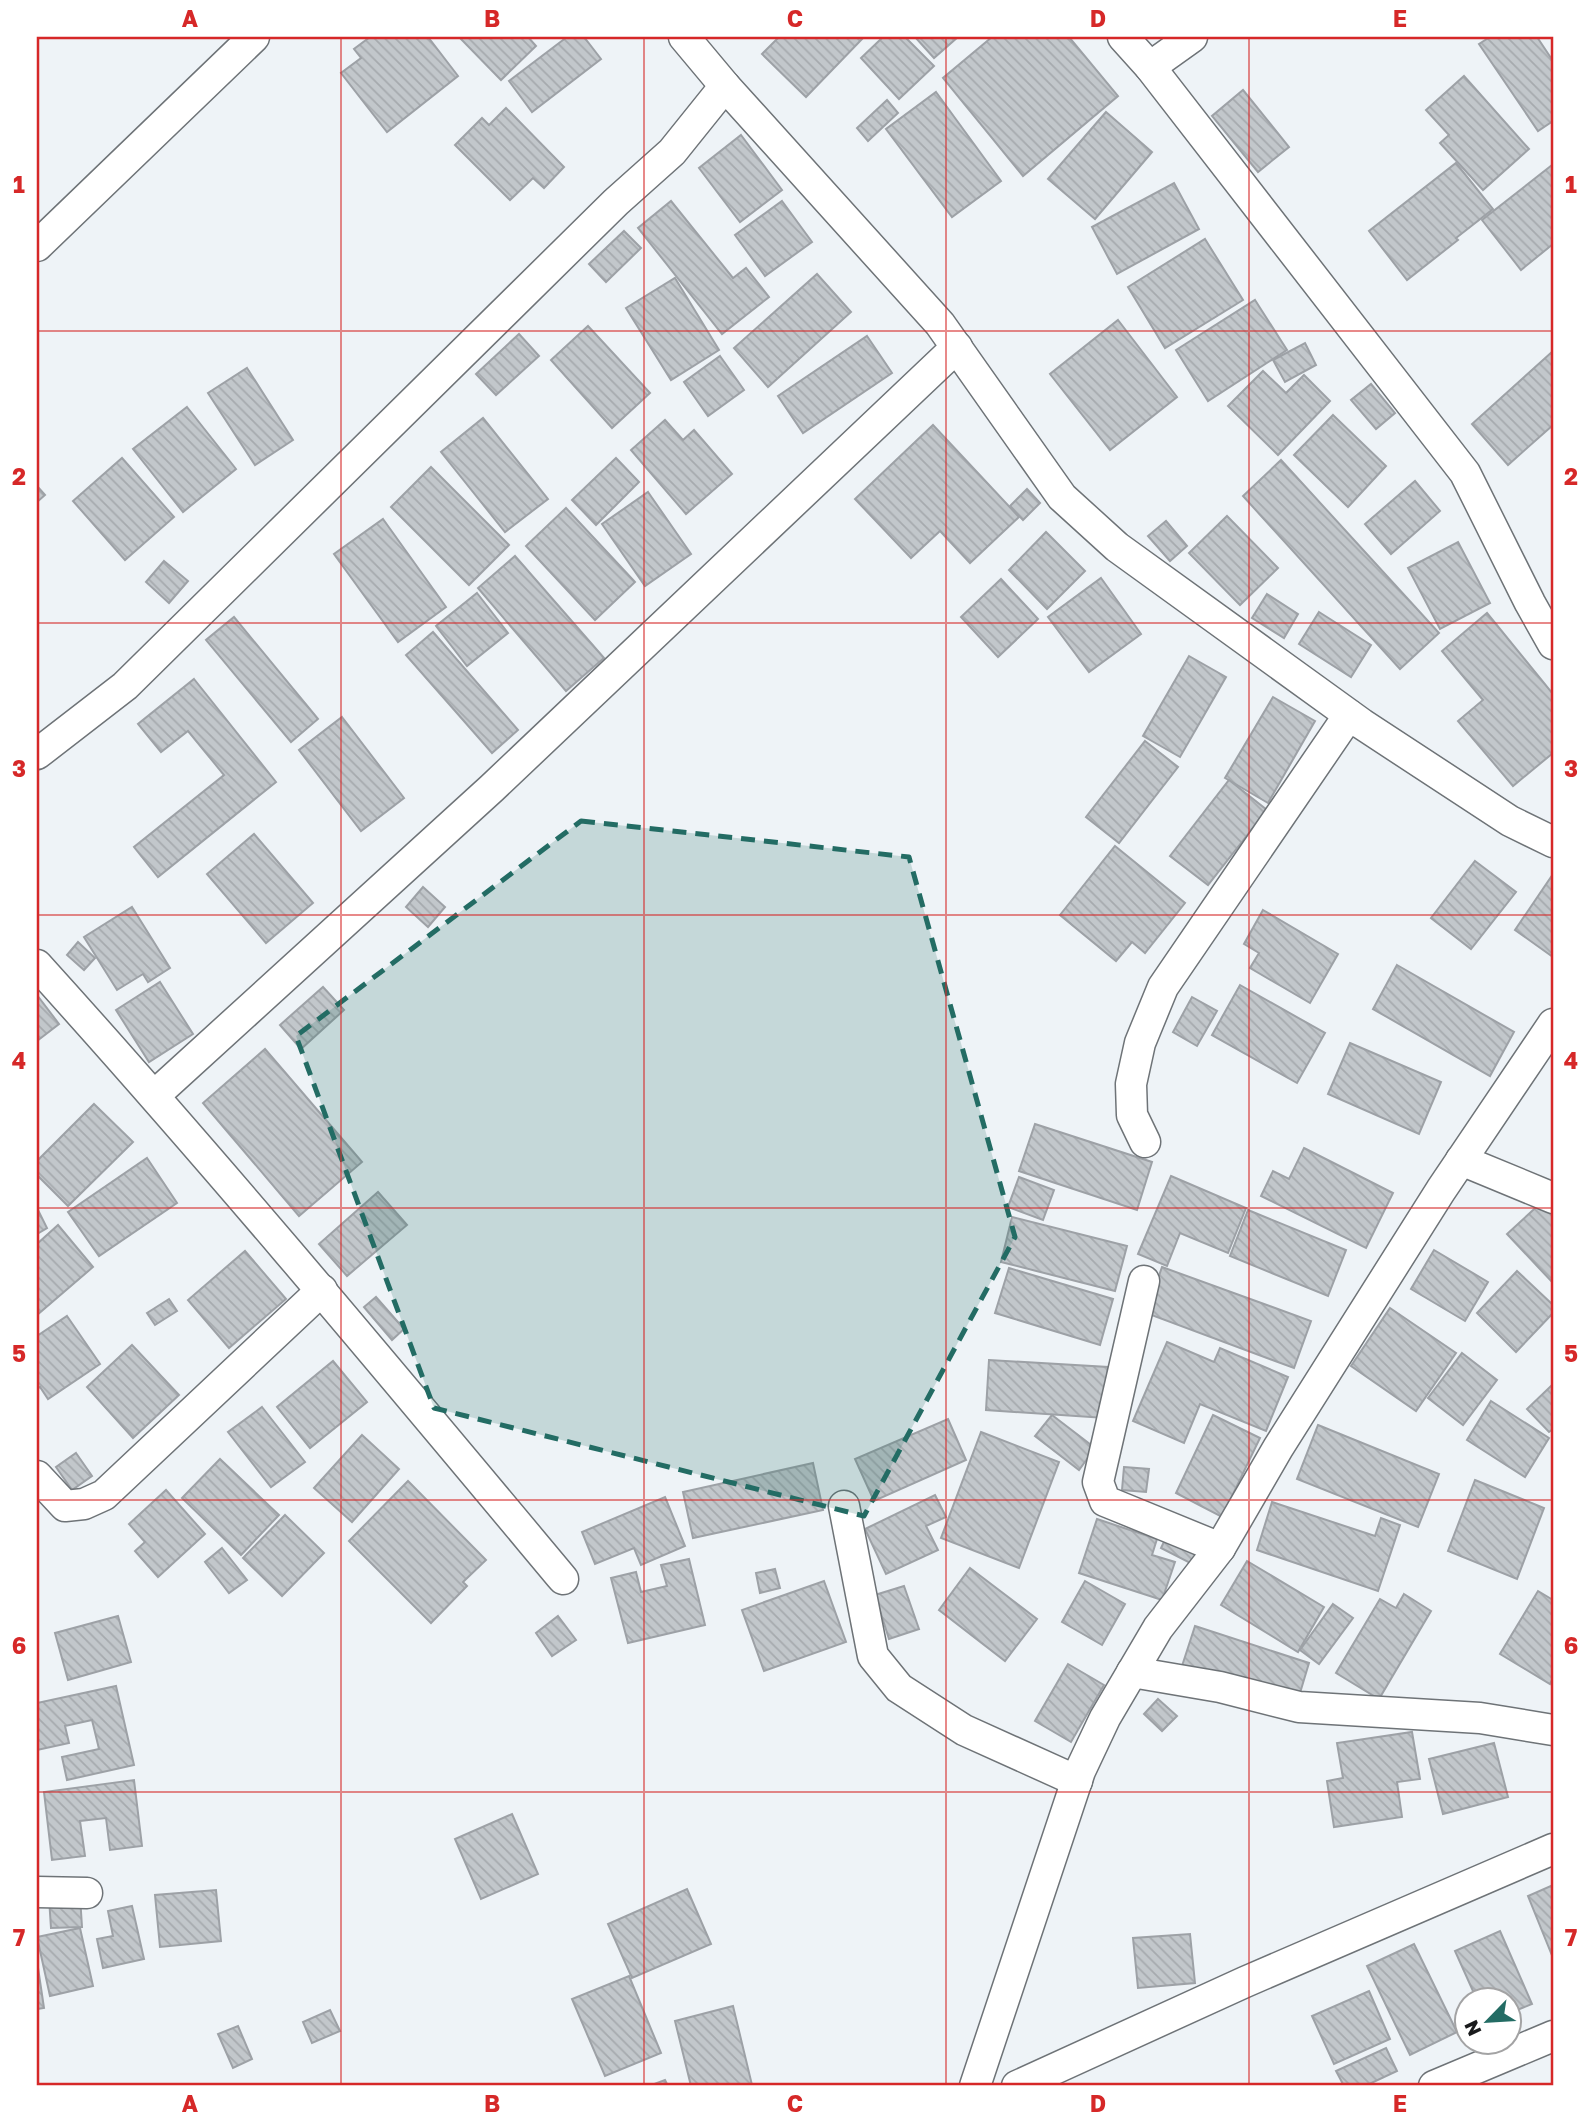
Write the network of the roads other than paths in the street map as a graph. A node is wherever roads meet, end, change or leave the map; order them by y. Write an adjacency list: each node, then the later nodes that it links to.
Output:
1 (254, 37): 7 (street)
2 (684, 37): 6 (street)
3 (1123, 37): 5 (street)
4 (1192, 37): 5 (street)
5 (1150, 67): 9 (street)
6 (725, 86): 8 (street); 11 (street)
7 (37, 246)
8 (957, 346): 10 (street); 15 (street)
9 (1553, 644)
10 (1349, 715): 12 (street); 16 (street)
11 (37, 754)
12 (1553, 842)
13 (37, 965): 15 (street)
14 (1553, 1024): 17 (street)
15 (155, 1095): 20 (street)
16 (1145, 1142)
17 (1461, 1160): 18 (street); 23 (street)
18 (1553, 1198)
19 (1144, 1281): 23 (street)
20 (321, 1290): 21 (street); 24 (street)
21 (37, 1476)
22 (844, 1506): 27 (street)
23 (1220, 1548): 25 (street)
24 (562, 1579)
25 (1132, 1672): 26 (street); 27 (street)
26 (1553, 1730)
27 (1077, 1781): 32 (street)
28 (1553, 1849): 33 (street)
29 (37, 1892): 30 (street)
30 (87, 1892)
31 (1553, 2036): 34 (street)
32 (975, 2086)
33 (1017, 2086)
34 (1434, 2086)

